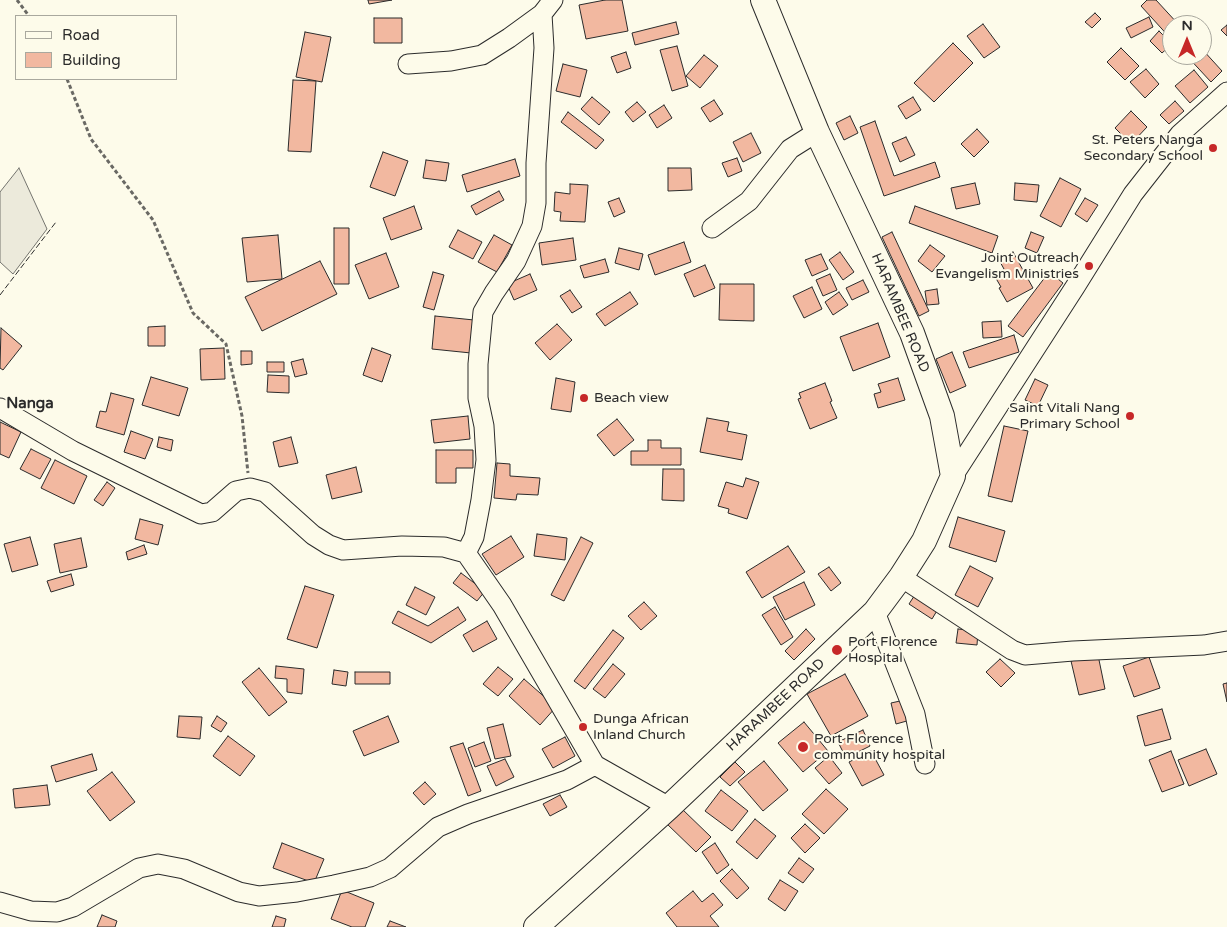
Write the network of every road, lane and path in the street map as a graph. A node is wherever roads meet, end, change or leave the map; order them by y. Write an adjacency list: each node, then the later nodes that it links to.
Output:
1 (17, 0): 4 (path)
2 (763, 0): 8 (main road, HARAMBEE ROAD)
3 (547, 7): 5 (street); 13 (street)
4 (28, 15)
5 (408, 64)
6 (68, 80): 12 (path)
7 (1227, 92): 11 (street)
8 (817, 132): 9 (street); 11 (main road, HARAMBEE ROAD)
9 (712, 228)
10 (0, 408): 12 (street)
11 (952, 476): 14 (main road, HARAMBEE ROAD)
12 (250, 488): 13 (street)
13 (466, 553): 18 (street)
14 (901, 577): 15 (main road, HARAMBEE ROAD); 16 (street)
15 (875, 612): 17 (street); 19 (main road, HARAMBEE ROAD)
16 (1227, 641)
17 (926, 764)
18 (595, 765): 19 (street); 20 (street)
19 (669, 807): 21 (main road, HARAMBEE ROAD)
20 (0, 902)
21 (536, 927)

